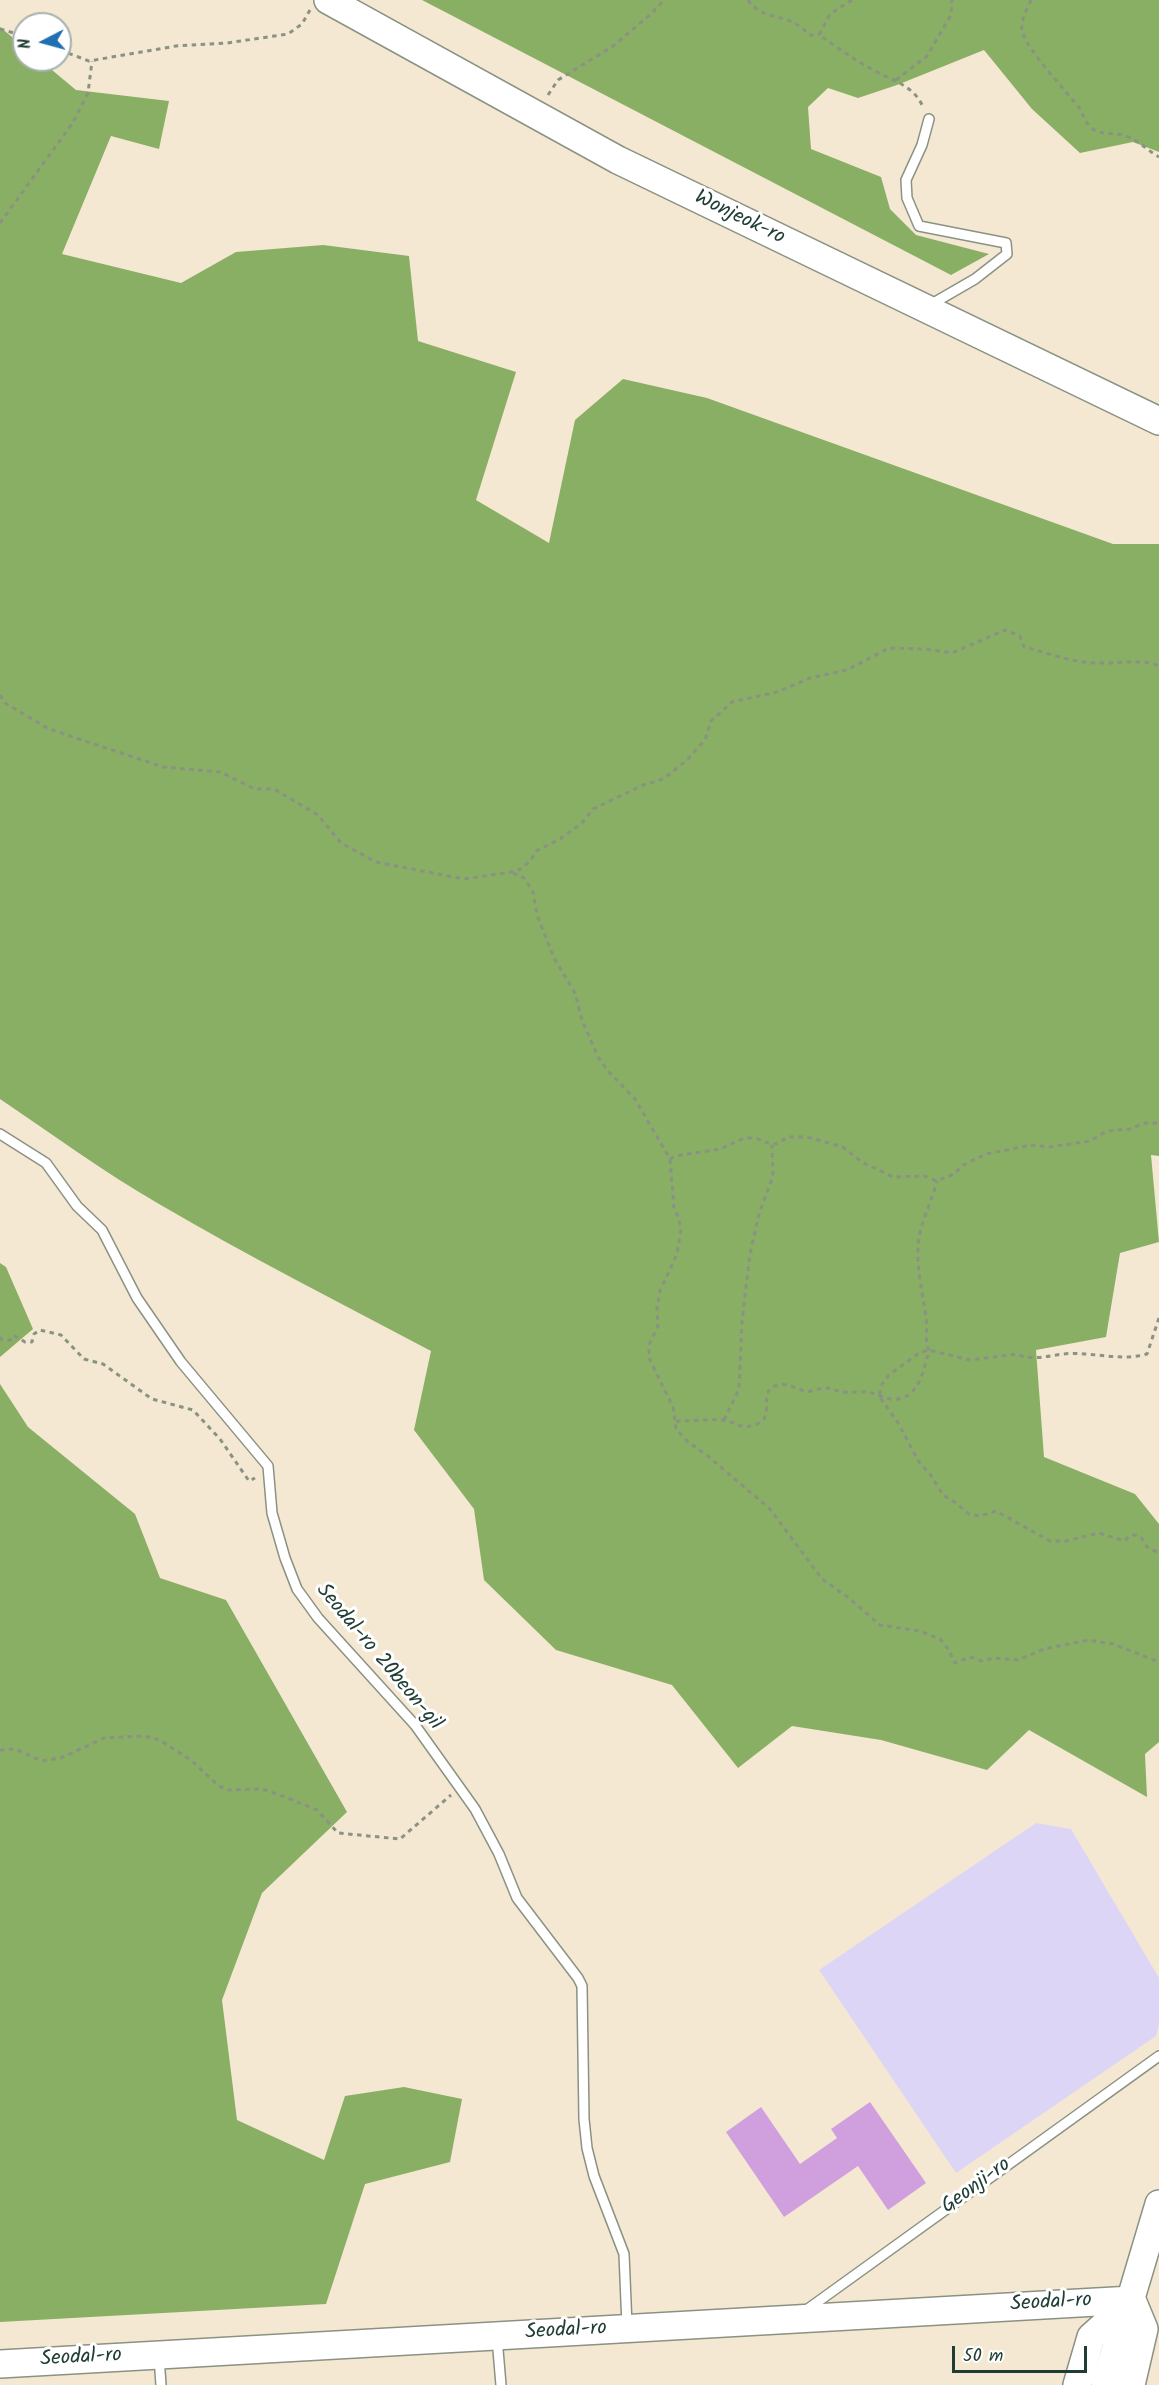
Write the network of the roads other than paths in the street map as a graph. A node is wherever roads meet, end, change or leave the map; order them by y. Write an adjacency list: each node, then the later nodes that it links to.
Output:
1 (320, 3): 3 (street, Wonjeok-ro)
2 (929, 119): 3 (lane)
3 (925, 308): 4 (street, Wonjeok-ro)
4 (1159, 421)
5 (0, 1134): 10 (lane, Seodal-ro 20beon-gil)
6 (1159, 2055): 9 (lane, Geonji-ro)
7 (1159, 2204): 8 (street)
8 (1132, 2300): 9 (street, Seodal-ro); 16 (street); 17 (street); 18 (street)
9 (796, 2318): 10 (street, Seodal-ro)
10 (627, 2328): 11 (street, Seodal-ro)
11 (497, 2336): 12 (street, Seodal-ro); 15 (lane)
12 (159, 2355): 13 (street, Seodal-ro); 14 (lane)
13 (0, 2364)
14 (160, 2385)
15 (501, 2385)
16 (1077, 2385)
17 (1105, 2385)
18 (1131, 2385)

